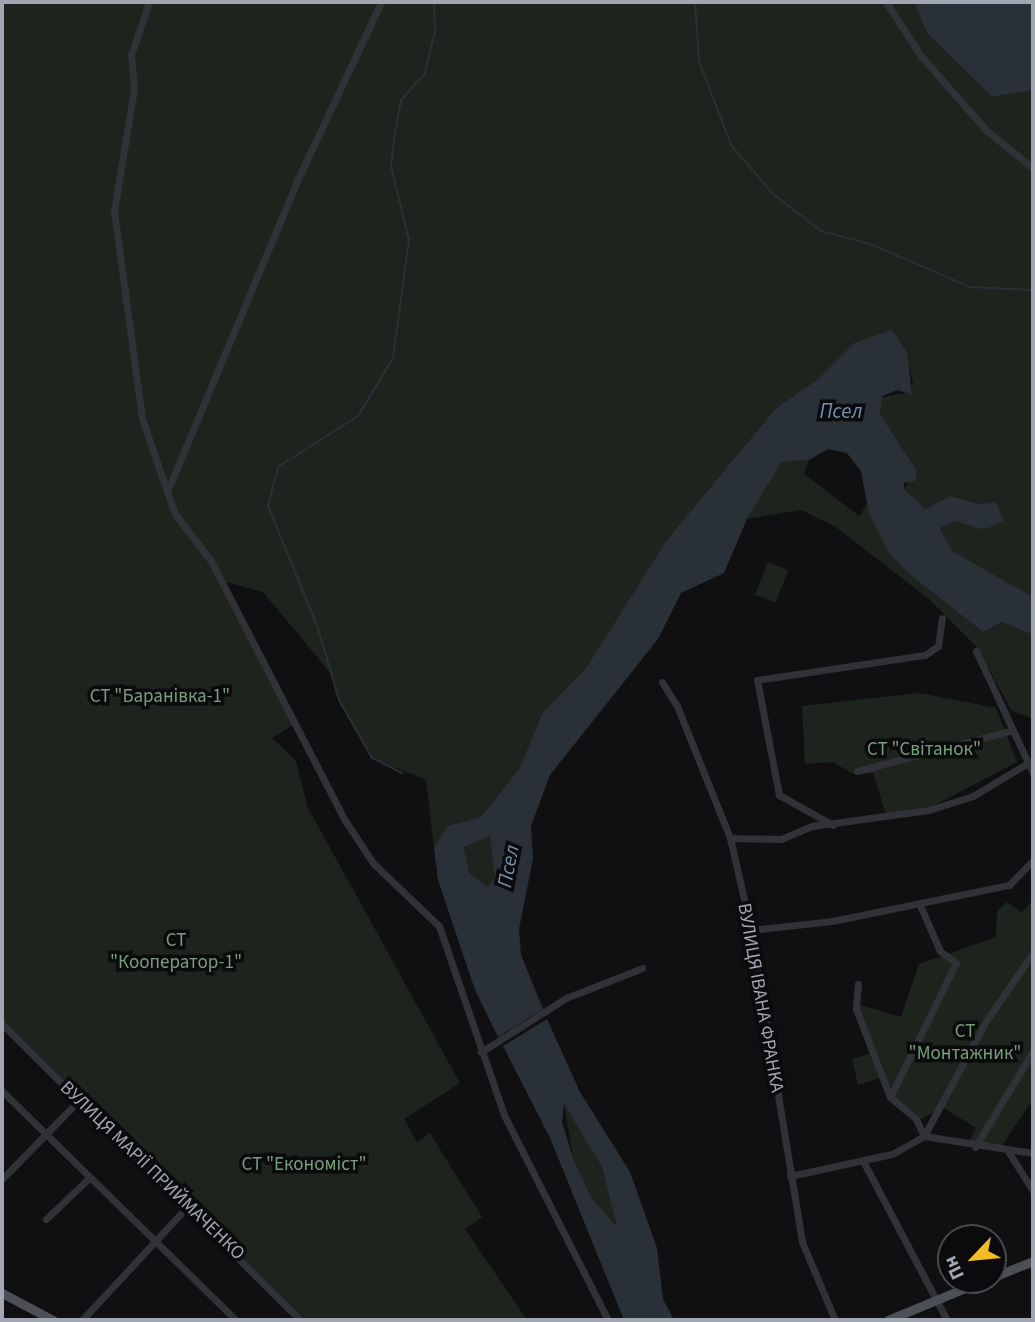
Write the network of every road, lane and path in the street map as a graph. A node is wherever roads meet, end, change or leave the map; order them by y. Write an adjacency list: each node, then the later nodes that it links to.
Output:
1 (149, 2): 5 (street)
2 (381, 2): 5 (street)
3 (886, 2): 4 (street)
4 (1033, 168)
5 (167, 492): 23 (street)
6 (942, 618): 13 (street)
7 (975, 651): 9 (street)
8 (662, 682): 14 (street, ВУЛИЦЯ ІВАНА ФРАНКА)
9 (1013, 730): 10 (street); 11 (street)
10 (1028, 763): 12 (street); 13 (street)
11 (857, 771)
12 (1033, 773)
13 (833, 825): 14 (street)
14 (730, 838): 17 (street, ВУЛИЦЯ ІВАНА ФРАНКА)
15 (1033, 860): 16 (street)
16 (919, 903): 17 (street); 25 (street)
17 (751, 930): 33 (street, ВУЛИЦЯ ІВАНА ФРАНКА)
18 (1033, 953): 28 (street)
19 (642, 968): 23 (street)
20 (858, 984): 25 (street)
21 (2, 1024): 26 (street, ВУЛИЦЯ МАРІЇ ПРИЙМАЧЕНКО)
22 (1033, 1051): 29 (street)
23 (481, 1052): 49 (street)
24 (2, 1091): 27 (street)
25 (890, 1097): 28 (street)
26 (78, 1101): 27 (street); 37 (street, ВУЛИЦЯ МАРІЇ ПРИЙМАЧЕНКО)
27 (45, 1134): 34 (street); 35 (street)
28 (923, 1136): 29 (street); 32 (street)
29 (975, 1147): 30 (street)
30 (1008, 1151): 31 (street); 36 (street)
31 (1032, 1151)
32 (863, 1161): 33 (street); 44 (street)
33 (790, 1176): 50 (street, ВУЛИЦЯ ІВАНА ФРАНКА)
34 (89, 1178): 38 (street); 39 (street)
35 (2, 1180)
36 (1033, 1191)
37 (190, 1205): 39 (street); 48 (street, ВУЛИЦЯ МАРІЇ ПРИЙМАЧЕНКО)
38 (46, 1219)
39 (153, 1241): 46 (street); 47 (street)
40 (1033, 1261): 41 (main road)
41 (1007, 1271)
42 (2, 1293): 45 (main road)
43 (949, 1294): 44 (main road)
44 (936, 1299): 51 (main road); 52 (street)
45 (53, 1320)
46 (82, 1320)
47 (236, 1320)
48 (300, 1320)
49 (608, 1320)
50 (835, 1320)
51 (888, 1320)
52 (947, 1320)

